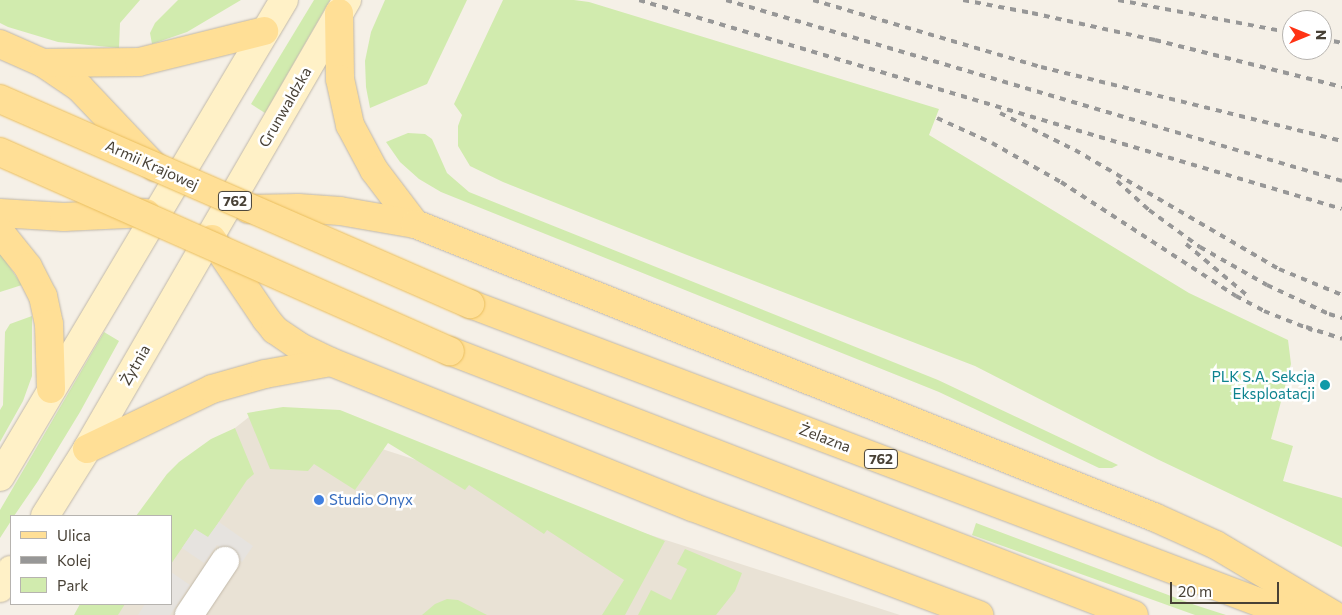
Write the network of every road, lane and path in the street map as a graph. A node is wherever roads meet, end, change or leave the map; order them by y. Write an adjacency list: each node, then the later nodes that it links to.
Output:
1 (284, 0): 3 (street)
2 (343, 6): 9 (street, Grunwaldzka); 11 (main road)
3 (264, 31): 5 (main road); 8 (street)
4 (0, 44): 5 (main road)
5 (43, 63): 8 (main road)
6 (0, 99): 14 (main road, Armii Krajowej / 762, bridge)
7 (0, 152): 25 (main road, bridge)
8 (168, 196): 9 (main road); 10 (main road); 13 (main road); 16 (street)
9 (225, 211): 11 (main road); 13 (street, Żytnia)
10 (0, 213)
11 (415, 224): 27 (main road)
12 (0, 232): 16 (main road)
13 (211, 237): 15 (main road); 17 (street, Żytnia)
14 (470, 304): 26 (main road, Żelazna / 762)
15 (331, 362): 17 (main road); 24 (main road)
16 (51, 389): 18 (street)
17 (87, 449): 19 (street, Żytnia)
18 (0, 477)
19 (46, 515)
20 (225, 561): 23 (street)
21 (10, 572): 22 (street)
22 (0, 588)
23 (189, 615)
24 (979, 615)
25 (1134, 615)
26 (1292, 615)
27 (1334, 615)

